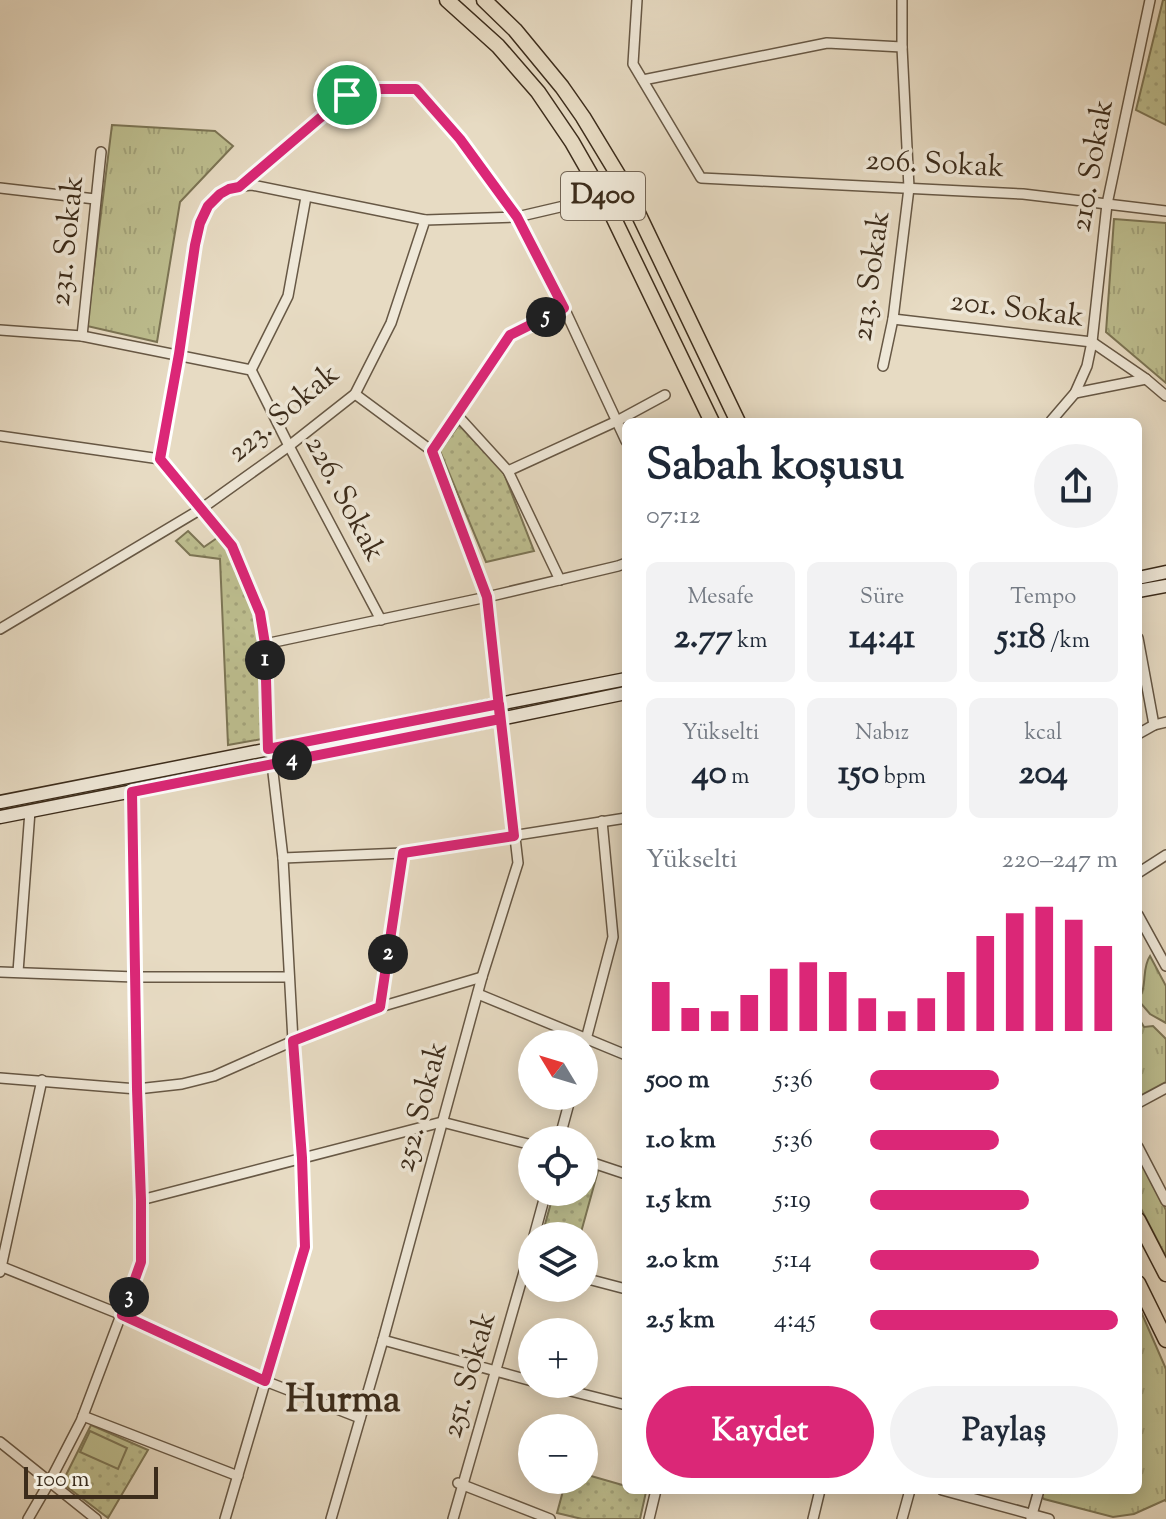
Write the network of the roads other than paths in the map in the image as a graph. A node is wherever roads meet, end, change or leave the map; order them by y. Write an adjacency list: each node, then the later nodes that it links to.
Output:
1 (447, 0): 35 (highway, D400)
2 (484, 0): 36 (highway, D400)
3 (637, 0): 7 (street)
4 (902, 0): 6 (street, 213. Sokak)
5 (1150, 0): 15 (street, 210. Sokak)
6 (902, 47): 7 (street); 11 (street, 213. Sokak)
7 (643, 80): 11 (street, 206. Sokak)
8 (101, 152): 13 (street, 231. Sokak)
9 (239, 187): 12 (street); 17 (street); 24 (street)
10 (0, 188): 13 (street)
11 (909, 188): 15 (street, 206. Sokak); 20 (street, 213. Sokak)
12 (306, 197): 18 (street); 26 (street)
13 (95, 199): 22 (street, 231. Sokak)
14 (577, 203): 17 (street)
15 (1107, 204): 16 (street, 206. Sokak); 23 (street, 210. Sokak)
16 (1166, 211)
17 (517, 217): 18 (street); 19 (street)
18 (425, 220): 29 (street, 223. Sokak)
19 (564, 308): 32 (street); 38 (street)
20 (893, 319): 23 (street, 201. Sokak); 25 (street, 213. Sokak)
21 (0, 330): 22 (street)
22 (82, 336): 24 (street)
23 (1092, 342): 27 (street, 201. Sokak); 28 (street, 210. Sokak)
24 (179, 354): 26 (street); 43 (street)
25 (883, 366)
26 (251, 370): 41 (street, 226. Sokak)
27 (1146, 379): 28 (street); 31 (street, 201. Sokak)
28 (1075, 393): 37 (street, 210. Sokak)
29 (355, 394): 41 (street, 223. Sokak); 42 (street)
30 (665, 395): 34 (street)
31 (1166, 396)
32 (457, 415): 42 (street); 44 (street)
33 (622, 418): 38 (street)
34 (623, 418)
35 (710, 418)
36 (736, 418)
37 (1054, 418)
38 (617, 421): 39 (street); 44 (street)
39 (622, 432)
40 (0, 436): 43 (street)
41 (289, 446): 45 (street, 223. Sokak); 53 (street, 226. Sokak)
42 (432, 451): 52 (street, 252. Sokak)
43 (160, 459): 45 (street)
44 (508, 471): 49 (street)
45 (201, 509): 54 (street, 223. Sokak); 55 (street)
46 (622, 564): 49 (street)
47 (1166, 572): 48 (main road)
48 (1142, 577)
49 (560, 580): 52 (street)
50 (1166, 586): 51 (main road)
51 (1142, 590)
52 (487, 597): 53 (street); 59 (street, 252. Sokak)
53 (381, 620): 55 (street)
54 (0, 629)
55 (265, 644): 64 (street)
56 (1142, 660): 62 (street)
57 (622, 680): 59 (main road)
58 (622, 694): 60 (main road)
59 (499, 704): 60 (street, 252. Sokak); 64 (main road)
60 (500, 719): 65 (main road); 72 (street, 252. Sokak)
61 (1166, 722): 62 (street)
62 (1154, 725): 63 (street)
63 (1142, 732)
64 (268, 749): 67 (main road)
65 (272, 764): 66 (main road); 75 (street)
66 (132, 792): 68 (main road); 83 (street)
67 (0, 802)
68 (30, 811): 69 (main road); 82 (street)
69 (0, 817)
70 (622, 818): 71 (street)
71 (602, 821): 72 (street); 78 (street)
72 (514, 836): 73 (street); 85 (street, 252. Sokak)
73 (403, 853): 75 (street); 87 (street)
74 (1166, 855): 76 (street)
75 (283, 858): 84 (street)
76 (1142, 870)
77 (1142, 922): 80 (street)
78 (613, 937): 79 (street); 89 (street)
79 (622, 939)
80 (1166, 966)
81 (0, 972): 82 (street)
82 (18, 972): 83 (street)
83 (135, 977): 84 (street); 96 (street)
84 (289, 977): 90 (street)
85 (482, 977): 86 (street, 252. Sokak); 87 (street)
86 (478, 994): 88 (street); 98 (street, 252. Sokak)
87 (380, 1007): 90 (street)
88 (557, 1030)
89 (588, 1030)
90 (293, 1041): 96 (street); 101 (street)
91 (598, 1047): 92 (street)
92 (622, 1054)
93 (0, 1078): 94 (street)
94 (42, 1080): 96 (street); 107 (street)
95 (1166, 1088): 97 (street)
96 (137, 1089): 104 (street)
97 (1142, 1101)
98 (442, 1122): 99 (street); 101 (street); 114 (street, 252. Sokak)
99 (518, 1141)
100 (1142, 1155): 105 (street)
101 (302, 1158): 104 (street); 118 (street)
102 (598, 1165): 103 (street)
103 (622, 1173)
104 (141, 1200): 113 (street)
105 (1166, 1201)
106 (1142, 1228): 108 (highway)
107 (1, 1269): 113 (street)
108 (1166, 1274)
109 (598, 1282): 110 (street)
110 (622, 1288)
111 (1142, 1291): 115 (highway)
112 (518, 1302): 116 (street, 251. Sokak)
113 (122, 1315): 118 (street); 121 (street)
114 (383, 1340): 116 (street); 122 (street, 252. Sokak)
115 (1166, 1340)
116 (497, 1373): 117 (street); 126 (street, 251. Sokak)
117 (518, 1378)
118 (265, 1381): 122 (street); 124 (street)
119 (598, 1398): 120 (street)
120 (622, 1404)
121 (83, 1416): 124 (street); 125 (street)
122 (360, 1418): 136 (street, 252. Sokak)
123 (0, 1442): 125 (street)
124 (238, 1476): 135 (street)
125 (50, 1481): 133 (street); 134 (street)
126 (461, 1483): 137 (street, 251. Sokak); 138 (street)
127 (655, 1494): 139 (street)
128 (819, 1494): 140 (street)
129 (909, 1494): 141 (street)
130 (955, 1494): 132 (street)
131 (1038, 1494): 132 (street)
132 (1032, 1517): 142 (street)
133 (28, 1519)
134 (96, 1519)
135 (225, 1519)
136 (331, 1519)
137 (453, 1519)
138 (550, 1519)
139 (649, 1519)
140 (813, 1519)
141 (902, 1519)
142 (1049, 1519)

